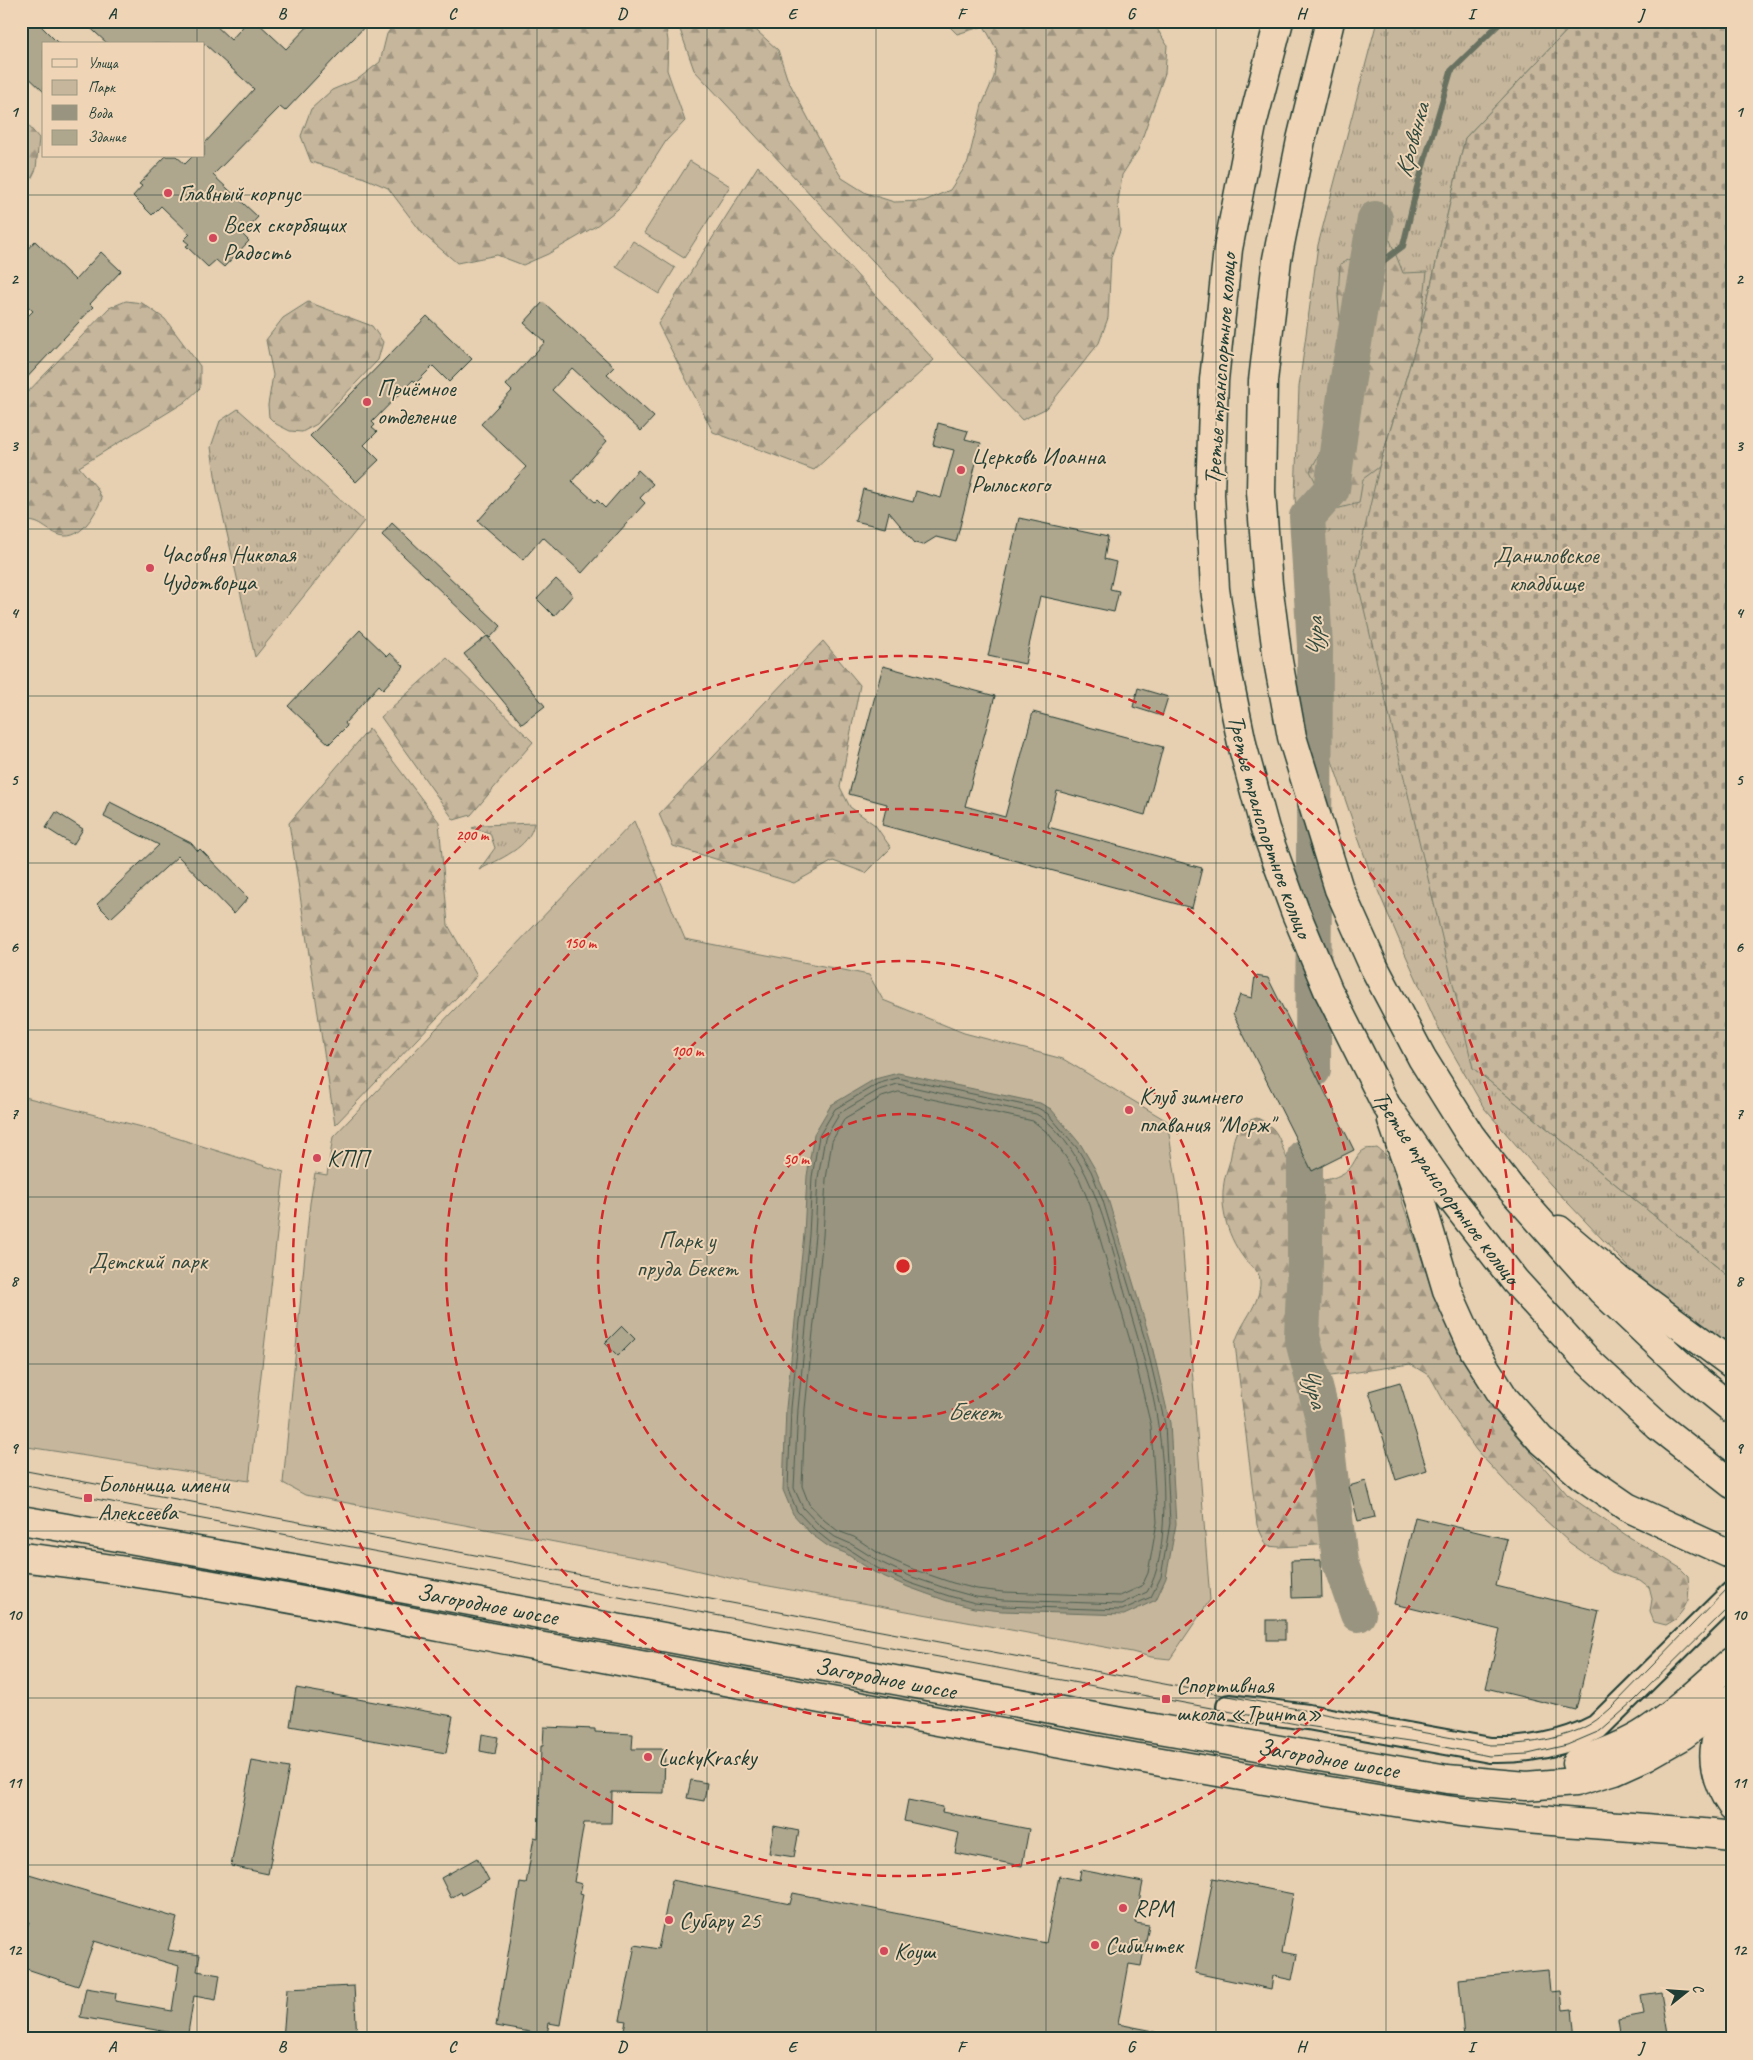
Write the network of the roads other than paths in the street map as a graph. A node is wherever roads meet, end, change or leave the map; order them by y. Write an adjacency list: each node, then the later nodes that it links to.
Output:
1 (1279, 21): 3 (main road, Третье транспортное кольцо)
2 (1330, 21): 4 (main road, Третье транспортное кольцо)
3 (1382, 1097): 7 (main road, Третье транспортное кольцо); 9 (main road)
4 (1512, 1190): 5 (main road); 6 (main road, Третье транспортное кольцо)
5 (1732, 1364)
6 (1732, 1409)
7 (1732, 1484)
8 (21, 1520): 16 (main road, Загородное шоссе)
9 (1732, 1555)
10 (21, 1557): 18 (main road, Загородное шоссе)
11 (1732, 1594): 14 (street)
12 (1732, 1661): 16 (main road)
13 (1732, 1698): 16 (main road, Загородное шоссе)
14 (1229, 1707)
15 (1732, 1707): 17 (main road)
16 (1447, 1780)
17 (1732, 1806)
18 (1732, 1836)

